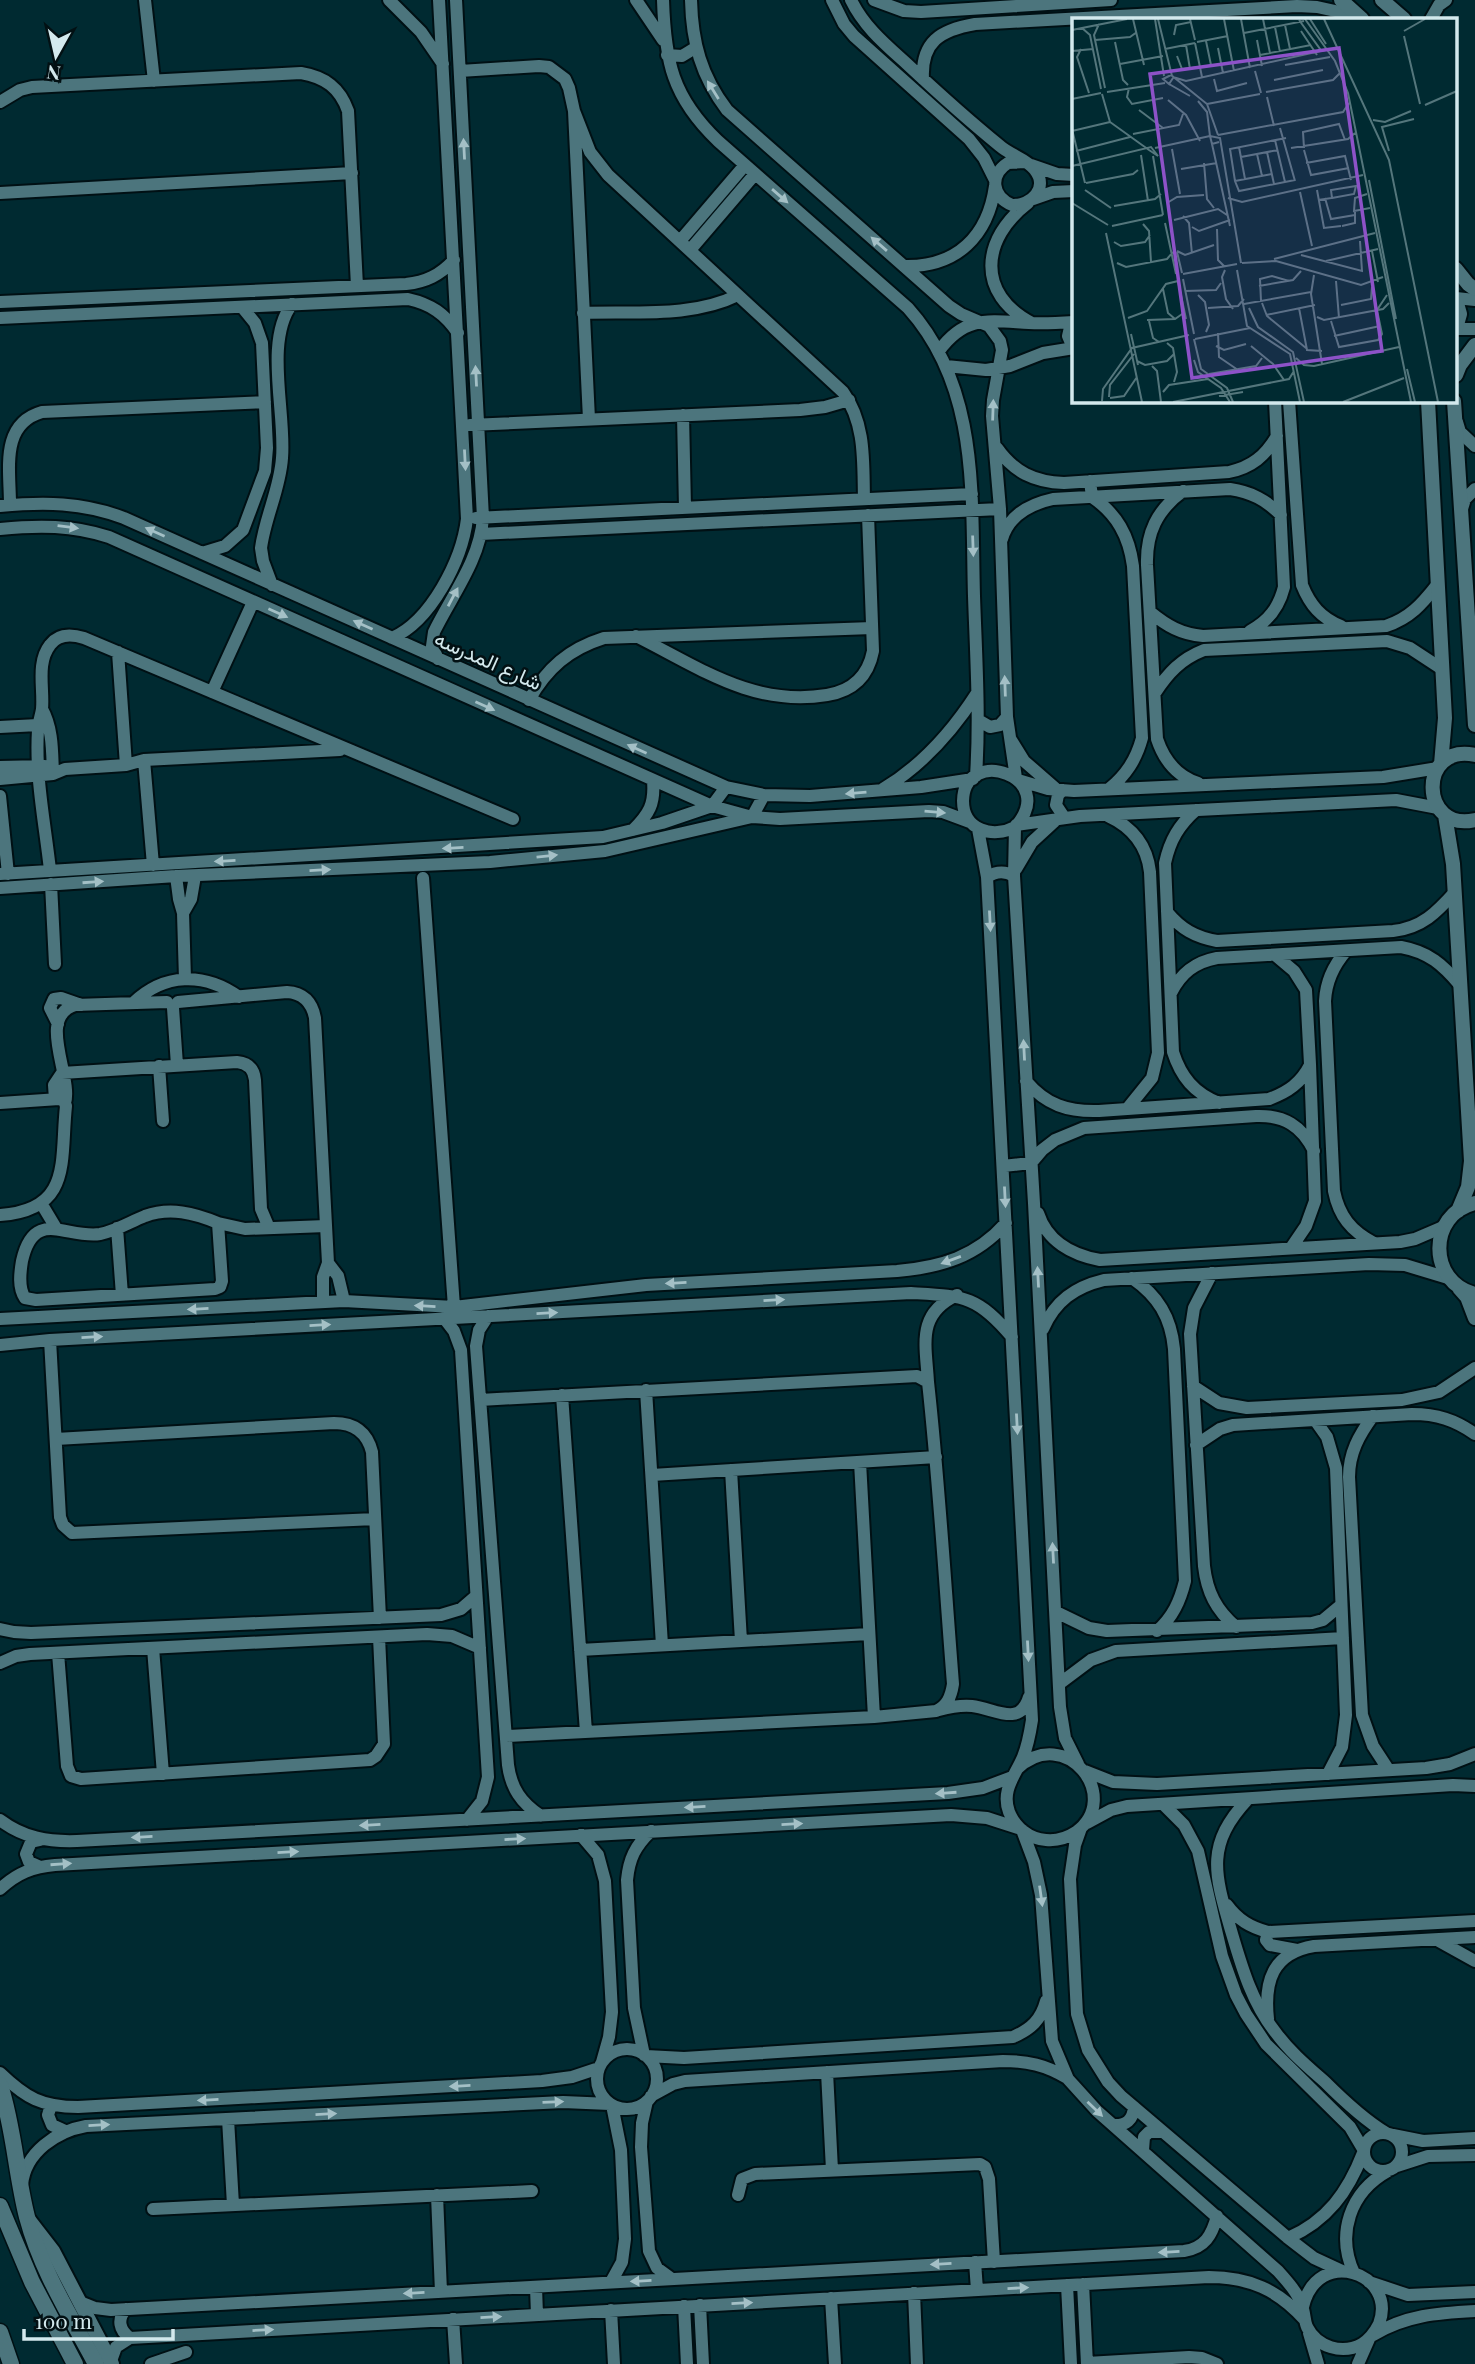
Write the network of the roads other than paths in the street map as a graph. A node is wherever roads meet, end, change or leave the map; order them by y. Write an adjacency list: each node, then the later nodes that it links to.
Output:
1 (145, 0): 29 (street)
2 (389, 0): 26 (street)
3 (439, 0): 26 (street)
4 (456, 0): 27 (street)
5 (636, 0): 25 (street)
6 (663, 0): 25 (street)
7 (691, 0): 24 (street)
8 (832, 0): 33 (street)
9 (851, 0): 28 (street)
10 (874, 0): 15 (street)
11 (1111, 0): 15 (street)
12 (1340, 0): 19 (street)
13 (1382, 0): 20 (street)
14 (1446, 0): 21 (street)
15 (972, 9): 23 (street)
16 (1227, 10): 17 (street); 18 (street); 19 (street)
17 (1126, 18)
18 (1217, 18)
19 (1360, 18)
20 (1403, 18)
21 (1432, 18)
22 (1072, 20): 23 (street)
23 (975, 24): 28 (street)
24 (695, 48): 25 (street); 44 (street, one-way to 24)
25 (666, 50): 35 (street)
26 (443, 64): 43 (street)
27 (460, 71): 31 (street); 75 (street, one-way to 27)
28 (923, 79): 32 (street)
29 (154, 81): 30 (street); 36 (street)
30 (0, 102)
31 (574, 111): 42 (street); 54 (street)
32 (979, 128): 33 (street); 34 (street)
33 (968, 139): 38 (street)
34 (1027, 163): 37 (street); 38 (street); 41 (street)
35 (750, 169): 42 (street); 63 (street, one-way to 63)
36 (352, 173): 40 (street); 47 (street)
37 (1072, 175)
38 (995, 183): 41 (street); 44 (street)
39 (1072, 191): 41 (street)
40 (0, 193)
41 (1031, 201): 57 (street)
42 (685, 246): 49 (street)
43 (454, 260): 46 (street); 59 (street)
44 (905, 266): 56 (street)
45 (1458, 272): 48 (street)
46 (395, 285): 47 (street); 50 (street)
47 (357, 286): 51 (street)
48 (1475, 289)
49 (738, 295): 54 (street); 67 (street)
50 (396, 299): 52 (street); 59 (street)
51 (0, 302)
52 (292, 304): 53 (street); 105 (street)
53 (242, 306): 55 (street); 68 (street)
54 (583, 313): 74 (street)
55 (0, 318)
56 (981, 322): 57 (street); 63 (street); 65 (street)
57 (1032, 323): 58 (street)
58 (1072, 323): 60 (street)
59 (458, 333): 76 (street)
60 (1072, 344)
61 (1475, 345): 66 (street)
62 (1072, 348): 65 (street)
63 (939, 351): 64 (street)
64 (946, 366): 65 (street); 85 (street)
65 (1000, 368): 78 (street, one-way to 65)
66 (1458, 370)
67 (849, 400): 73 (street); 87 (street)
68 (265, 402): 88 (street); 102 (street)
69 (1275, 402): 77 (street)
70 (1289, 402): 106 (street)
71 (1431, 403): 107 (street)
72 (1452, 407): 79 (street); 91 (street)
73 (683, 415): 74 (street); 89 (street)
74 (589, 419): 75 (street)
75 (478, 424): 76 (street); 95 (street)
76 (463, 425): 96 (street, one-way to 96)
77 (1276, 436): 80 (street); 94 (street)
78 (995, 446): 81 (street); 90 (street)
79 (1475, 446)
80 (1229, 472): 81 (street); 82 (street)
81 (1090, 481): 86 (street)
82 (1230, 489): 84 (street); 94 (street)
83 (1475, 489): 91 (street)
84 (1183, 491): 86 (street); 101 (street)
85 (972, 494): 87 (street); 92 (street)
86 (1091, 497): 99 (street); 100 (street)
87 (864, 499): 89 (street)
88 (4, 506): 97 (street); 102 (street, شارع المدرسه, one-way to 88)
89 (685, 508): 95 (street)
90 (1000, 509): 92 (street); 99 (street)
91 (1462, 509): 131 (street)
92 (972, 510): 93 (street); 124 (street, one-way to 124)
93 (868, 515): 98 (street); 112 (street)
94 (1281, 515): 108 (street)
95 (483, 518): 96 (street); 98 (street)
96 (467, 519): 117 (street)
97 (1, 529): 104 (street, شارع المدرسه, one-way to 104)
98 (481, 534): 121 (street, one-way to 98)
99 (1000, 546): 128 (street, one-way to 99)
100 (1131, 550): 101 (street); 134 (street)
101 (1147, 551): 110 (street)
102 (202, 553): 103 (street, شارع المدرسه)
103 (223, 562): 104 (street); 105 (street, شارع المدرسه)
104 (213, 583): 109 (street, شارع المدرسه)
105 (272, 585): 117 (street, شارع المدرسه, one-way to 105)
106 (1302, 585): 108 (street); 113 (street)
107 (1437, 585): 111 (street); 122 (street)
108 (1284, 587): 114 (street)
109 (253, 602): 123 (street); 148 (street, شارع المدرسه, one-way to 148)
110 (1150, 612): 116 (street); 125 (street)
111 (1386, 625): 113 (street); 118 (street)
112 (872, 628): 115 (street); 115 (street)
113 (1345, 628): 114 (street)
114 (1246, 633): 116 (street)
115 (636, 636): 126 (street)
116 (1203, 636): 119 (street)
117 (392, 638): 121 (street, شارع المدرسه)
118 (1387, 640): 119 (street); 122 (street)
119 (1204, 650): 125 (street)
120 (118, 652): 123 (street); 127 (street); 139 (street)
121 (438, 659): 126 (street, شارع المدرسه)
122 (1442, 669): 140 (street)
123 (212, 692): 136 (street)
124 (977, 692): 129 (street); 153 (street)
125 (1154, 694): 135 (street)
126 (529, 700): 150 (street, شارع المدرسه, one-way to 126)
127 (42, 709): 130 (street); 142 (street)
128 (1007, 717): 129 (street); 133 (street)
129 (978, 720): 145 (street)
130 (38, 725): 132 (street); 143 (street)
131 (1475, 725)
132 (0, 727)
133 (1008, 735): 147 (street); 152 (street)
134 (1142, 738): 135 (street); 151 (street)
135 (1157, 739): 149 (street)
136 (346, 750): 138 (street); 163 (street)
137 (1475, 755): 140 (street)
138 (144, 760): 139 (street); 171 (street)
139 (126, 765): 142 (street)
140 (1439, 766): 144 (street); 159 (street)
141 (0, 767): 143 (street)
142 (57, 770): 143 (street)
143 (39, 771): 146 (street); 173 (street)
144 (1383, 777): 149 (street); 156 (street)
145 (974, 778): 147 (street); 153 (street, شارع المدرسه); 165 (street)
146 (0, 779)
147 (1017, 779): 152 (street); 166 (street)
148 (653, 781): 157 (street, شارع المدرسه); 167 (street)
149 (1205, 785): 151 (street)
150 (726, 787): 154 (street, شارع المدرسه); 157 (street)
151 (1109, 789): 152 (street)
152 (1060, 790): 162 (street)
153 (880, 791): 154 (street, شارع المدرسه, one-way to 154)
154 (764, 794): 161 (street)
155 (0, 796): 174 (street)
156 (1383, 800): 158 (street); 159 (street)
157 (712, 806): 161 (street, شارع المدرسه); 167 (street)
158 (1196, 810): 160 (street); 169 (street)
159 (1442, 811): 164 (street); 182 (street)
160 (1104, 814): 162 (street); 170 (street)
161 (752, 817): 165 (street, شارع المدرسه, one-way to 165); 172 (street, one-way to 161)
162 (1061, 818): 166 (street); 175 (street)
163 (513, 819)
164 (1475, 820)
165 (974, 826): 166 (street); 178 (street)
166 (1016, 826): 175 (street)
167 (632, 831): 168 (street, one-way to 168)
168 (412, 850): 171 (street, one-way to 171); 172 (street)
169 (1166, 863): 170 (street); 183 (street)
170 (1149, 864): 202 (street)
171 (153, 865): 173 (street)
172 (414, 865): 177 (street, one-way to 172)
173 (50, 870): 174 (street)
174 (4, 874)
175 (1014, 874): 178 (street); 207 (street, one-way to 175)
176 (176, 876): 177 (street); 180 (street, one-way to 176); 184 (street)
177 (195, 876): 184 (street)
178 (987, 877): 220 (street, one-way to 220)
179 (423, 878): 257 (street)
180 (51, 884): 181 (street); 191 (street)
181 (0, 888)
182 (1455, 892): 185 (street); 194 (street)
183 (1167, 912): 186 (street); 197 (street)
184 (183, 914): 192 (street)
185 (1402, 930): 186 (street); 187 (street)
186 (1217, 941): 190 (street)
187 (1401, 947): 188 (street); 194 (street)
188 (1346, 951): 189 (street); 195 (street)
189 (1275, 954): 190 (street); 196 (street)
190 (1217, 958): 197 (street)
191 (55, 964)
192 (185, 979): 193 (street); 198 (street)
193 (172, 980): 199 (street); 200 (street)
194 (1460, 985): 217 (street)
195 (1325, 989): 196 (street); 221 (street)
196 (1306, 990): 203 (street)
197 (1171, 994): 201 (street)
198 (239, 997): 199 (street); 232 (street)
199 (173, 1002): 200 (street); 204 (street)
200 (133, 1003): 206 (street)
201 (1173, 1052): 202 (street); 211 (street)
202 (1157, 1053): 212 (street)
203 (1310, 1064): 209 (street); 218 (street)
204 (177, 1065): 205 (street); 226 (street)
205 (159, 1066): 206 (street); 215 (street)
206 (62, 1073): 208 (street)
207 (1026, 1081): 213 (street); 219 (street)
208 (60, 1101): 210 (street); 223 (street)
209 (1255, 1101): 211 (street); 214 (street)
210 (0, 1103)
211 (1219, 1103): 212 (street)
212 (1127, 1109): 213 (street)
213 (1099, 1111): 216 (street)
214 (1256, 1116): 216 (street); 218 (street)
215 (163, 1121)
216 (1100, 1126): 219 (street)
217 (1472, 1146): 228 (street)
218 (1314, 1151): 222 (street)
219 (1031, 1163): 220 (street); 224 (street)
220 (1003, 1166): 231 (street, one-way to 231)
221 (1334, 1191): 222 (street); 239 (street)
222 (1316, 1192): 240 (street)
223 (41, 1203): 227 (street); 234 (street)
224 (1034, 1203): 241 (street); 265 (street, one-way to 224)
225 (1475, 1203): 228 (street)
226 (261, 1209): 236 (street); 237 (street)
227 (27, 1210): 229 (street); 238 (street)
228 (1458, 1210): 233 (street)
229 (0, 1215)
230 (218, 1223): 235 (street); 236 (street); 252 (street)
231 (1006, 1223): 244 (street, one-way to 244); 268 (street)
232 (326, 1226): 237 (street); 242 (street)
233 (1444, 1227): 239 (street); 248 (street)
234 (56, 1228): 235 (street); 238 (street)
235 (117, 1228): 252 (street)
236 (254, 1228): 237 (street)
237 (269, 1228)
238 (39, 1232): 252 (street)
239 (1380, 1243): 240 (street); 243 (street)
240 (1291, 1248): 241 (street)
241 (1100, 1260): 247 (street)
242 (328, 1263): 254 (street); 255 (street)
243 (1387, 1264): 245 (street); 248 (street)
244 (909, 1270): 249 (street, one-way to 249); 250 (street)
245 (1212, 1273): 246 (street); 266 (street)
246 (1132, 1278): 247 (street); 267 (street)
247 (1104, 1280): 265 (street)
248 (1453, 1283): 251 (street); 261 (street)
249 (646, 1285): 257 (street); 258 (street)
250 (911, 1293): 253 (street); 258 (street, one-way to 250)
251 (1475, 1294)
252 (122, 1295)
253 (957, 1295): 268 (street); 275 (street)
254 (344, 1301): 255 (street); 257 (street, one-way to 254)
255 (323, 1302): 256 (street)
256 (226, 1307): 263 (street, one-way to 263); 264 (street)
257 (454, 1307)
258 (648, 1307): 259 (street, one-way to 258)
259 (488, 1316): 260 (street); 272 (street)
260 (444, 1318): 264 (street, one-way to 260); 273 (street)
261 (1475, 1318)
262 (0, 1319): 263 (street)
263 (28, 1319): 270 (street)
264 (229, 1330): 269 (street, one-way to 264)
265 (1041, 1333): 302 (street, one-way to 265)
266 (1190, 1334): 267 (street); 276 (street)
267 (1172, 1335): 299 (street)
268 (1012, 1337): 325 (street, one-way to 325)
269 (50, 1340): 270 (street); 287 (street)
270 (30, 1341): 271 (street)
271 (0, 1345)
272 (476, 1346): 273 (street); 280 (street)
273 (460, 1347): 297 (street)
274 (1475, 1368): 279 (street)
275 (928, 1382): 277 (street); 289 (street)
276 (1193, 1387): 281 (street); 288 (street)
277 (646, 1390): 278 (street); 294 (street)
278 (562, 1395): 280 (street); 320 (street)
279 (1424, 1397): 281 (street); 282 (street)
280 (480, 1400): 296 (street)
281 (1247, 1408): 285 (street)
282 (1424, 1414): 283 (street); 286 (street)
283 (1373, 1416): 284 (street); 292 (street)
284 (1315, 1420): 285 (street); 291 (street)
285 (1247, 1423): 288 (street)
286 (1475, 1434)
287 (56, 1439): 295 (street); 295 (street)
288 (1196, 1445): 298 (street)
289 (936, 1457): 290 (street); 326 (street)
290 (860, 1462): 293 (street); 310 (street)
291 (1336, 1468): 292 (street); 301 (street)
292 (1349, 1468): 328 (street)
293 (731, 1470): 294 (street); 315 (street)
294 (652, 1475): 316 (street)
295 (375, 1519): 304 (street)
296 (491, 1545): 297 (street); 331 (street)
297 (473, 1546): 300 (street)
298 (1204, 1566): 299 (street); 306 (street)
299 (1186, 1567): 308 (street)
300 (476, 1596): 303 (street); 318 (street)
301 (1341, 1605): 306 (street); 313 (street)
302 (1056, 1612): 308 (street); 324 (street)
303 (441, 1615): 304 (street); 311 (street)
304 (380, 1618): 305 (street)
305 (285, 1622): 309 (street); 314 (street)
306 (1236, 1627): 308 (street)
307 (0, 1629): 309 (street)
308 (1151, 1631): 319 (street)
309 (31, 1633): 322 (street)
310 (869, 1634): 315 (street); 329 (street)
311 (443, 1635): 312 (street); 318 (street)
312 (379, 1637): 314 (street); 339 (street)
313 (1343, 1638): 319 (street); 327 (street)
314 (287, 1641): 317 (street)
315 (741, 1641): 316 (street)
316 (662, 1645): 320 (street)
317 (153, 1648): 321 (street); 339 (street)
318 (480, 1648): 334 (street)
319 (1146, 1648): 324 (street)
320 (580, 1650): 330 (street)
321 (58, 1653): 322 (street); 339 (street)
322 (30, 1654): 323 (street)
323 (0, 1663)
324 (1059, 1684): 336 (street)
325 (1030, 1693): 326 (street); 338 (street)
326 (936, 1711): 329 (street)
327 (1346, 1715): 328 (street); 340 (street)
328 (1362, 1715): 337 (street)
329 (874, 1717): 330 (street)
330 (586, 1732): 331 (street)
331 (506, 1736): 335 (street)
332 (1475, 1754): 333 (street)
333 (1450, 1764): 337 (street); 342 (street)
334 (487, 1765): 335 (street); 349 (street)
335 (508, 1765): 347 (street)
336 (1082, 1768): 338 (street); 341 (street); 352 (street)
337 (1388, 1769): 340 (street)
338 (1014, 1773): 345 (street, one-way to 345); 353 (street)
339 (163, 1774)
340 (1328, 1774): 341 (street)
341 (1157, 1784): 346 (street)
342 (1453, 1785): 343 (street); 344 (street)
343 (1475, 1786)
344 (1248, 1799): 346 (street); 358 (street)
345 (756, 1804): 347 (street, one-way to 347); 351 (street)
346 (1161, 1805): 352 (street); 359 (street)
347 (541, 1816): 349 (street)
348 (0, 1820): 356 (street)
349 (467, 1820): 350 (street)
350 (401, 1823): 356 (street, one-way to 356); 357 (street)
351 (757, 1826): 353 (street, one-way to 353); 354 (street)
352 (1082, 1827): 353 (street); 385 (street)
353 (1021, 1830): 369 (street, one-way to 369)
354 (651, 1832): 355 (street); 372 (street)
355 (581, 1835): 357 (street, one-way to 355); 373 (street)
356 (40, 1840): 360 (street)
357 (402, 1845): 360 (street, one-way to 357)
358 (1216, 1864): 359 (street); 362 (street)
359 (1202, 1865): 393 (street)
360 (37, 1866): 361 (street)
361 (0, 1889)
362 (1221, 1895): 364 (street); 370 (street)
363 (1475, 1922): 364 (street)
364 (1268, 1932): 367 (street)
365 (1475, 1937): 366 (street)
366 (1435, 1939): 367 (street); 368 (street)
367 (1297, 1950): 370 (street)
368 (1475, 1961)
369 (1047, 1997): 371 (street); 377 (street)
370 (1268, 2023): 390 (street)
371 (778, 2052): 372 (street); 376 (street)
372 (645, 2055): 373 (street); 381 (street)
373 (601, 2065): 378 (street); 382 (street)
374 (827, 2072): 376 (street); 377 (street); 396 (street)
375 (0, 2073): 383 (street)
376 (779, 2075): 381 (street)
377 (1068, 2079): 387 (street, one-way to 387)
378 (500, 2084): 380 (street, one-way to 380); 384 (street)
379 (1, 2096): 400 (main road)
380 (237, 2098): 383 (street, one-way to 383); 386 (street)
381 (649, 2098): 382 (street); 410 (street)
382 (611, 2104): 384 (street, one-way to 382); 412 (street)
383 (51, 2105): 388 (street)
384 (501, 2105): 386 (street, one-way to 384)
385 (1135, 2107): 387 (street); 389 (street)
386 (233, 2118): 388 (street, one-way to 386); 401 (street)
387 (1113, 2124): 392 (street)
388 (65, 2131): 400 (street)
389 (1163, 2132): 392 (street); 406 (street)
390 (1390, 2134): 391 (street); 393 (street); 395 (street)
391 (1475, 2138)
392 (1143, 2150): 404 (street)
393 (1363, 2151): 395 (street); 406 (street)
394 (1475, 2155): 395 (street)
395 (1393, 2168): 409 (street)
396 (832, 2170): 399 (street); 408 (street)
397 (532, 2191): 398 (street)
398 (437, 2195): 401 (street); 417 (street)
399 (738, 2195)
400 (23, 2196): 405 (main road)
401 (233, 2205): 403 (street)
402 (0, 2206): 440 (main road)
403 (153, 2209)
404 (1217, 2216): 408 (street, one-way to 408); 431 (street)
405 (28, 2219): 422 (street); 438 (main road)
406 (1288, 2238): 409 (street)
407 (975, 2262): 408 (street); 410 (street, one-way to 410); 416 (street)
408 (994, 2262)
409 (1348, 2272): 411 (street); 431 (street)
410 (672, 2279): 412 (street, one-way to 412)
411 (1369, 2281): 420 (street); 435 (street)
412 (611, 2282): 415 (street)
413 (1083, 2284): 414 (street); 431 (street); 450 (street)
414 (1067, 2285): 416 (street, one-way to 414); 449 (street)
415 (536, 2287): 417 (street); 429 (street)
416 (977, 2290): 419 (street)
417 (441, 2292): 425 (street, one-way to 425)
418 (1475, 2292): 420 (street)
419 (914, 2294): 421 (street); 447 (street)
420 (1437, 2295): 428 (street)
421 (831, 2298): 423 (street, one-way to 421); 446 (street)
422 (80, 2302): 425 (street); 438 (street)
423 (700, 2305): 424 (street); 445 (street)
424 (684, 2306): 426 (street); 444 (street)
425 (125, 2309): 434 (street)
426 (611, 2310): 429 (street); 443 (street)
427 (1475, 2311): 428 (street)
428 (1438, 2313): 435 (street)
429 (537, 2315): 430 (street, one-way to 429)
430 (453, 2319): 433 (street, one-way to 430); 442 (street)
431 (1305, 2319): 435 (street); 452 (street)
432 (0, 2332): 439 (main road)
433 (177, 2335): 434 (street); 436 (street)
434 (130, 2337): 438 (street)
435 (1371, 2337): 453 (street)
436 (189, 2358): 441 (street)
437 (1161, 2361): 450 (street); 451 (street)
438 (106, 2363)
439 (11, 2364)
440 (75, 2364)
441 (151, 2364)
442 (456, 2364)
443 (614, 2364)
444 (687, 2364)
445 (703, 2364)
446 (835, 2364)
447 (917, 2364)
448 (1063, 2364): 449 (street)
449 (1071, 2364)
450 (1087, 2364)
451 (1217, 2364)
452 (1318, 2364)
453 (1358, 2364)

